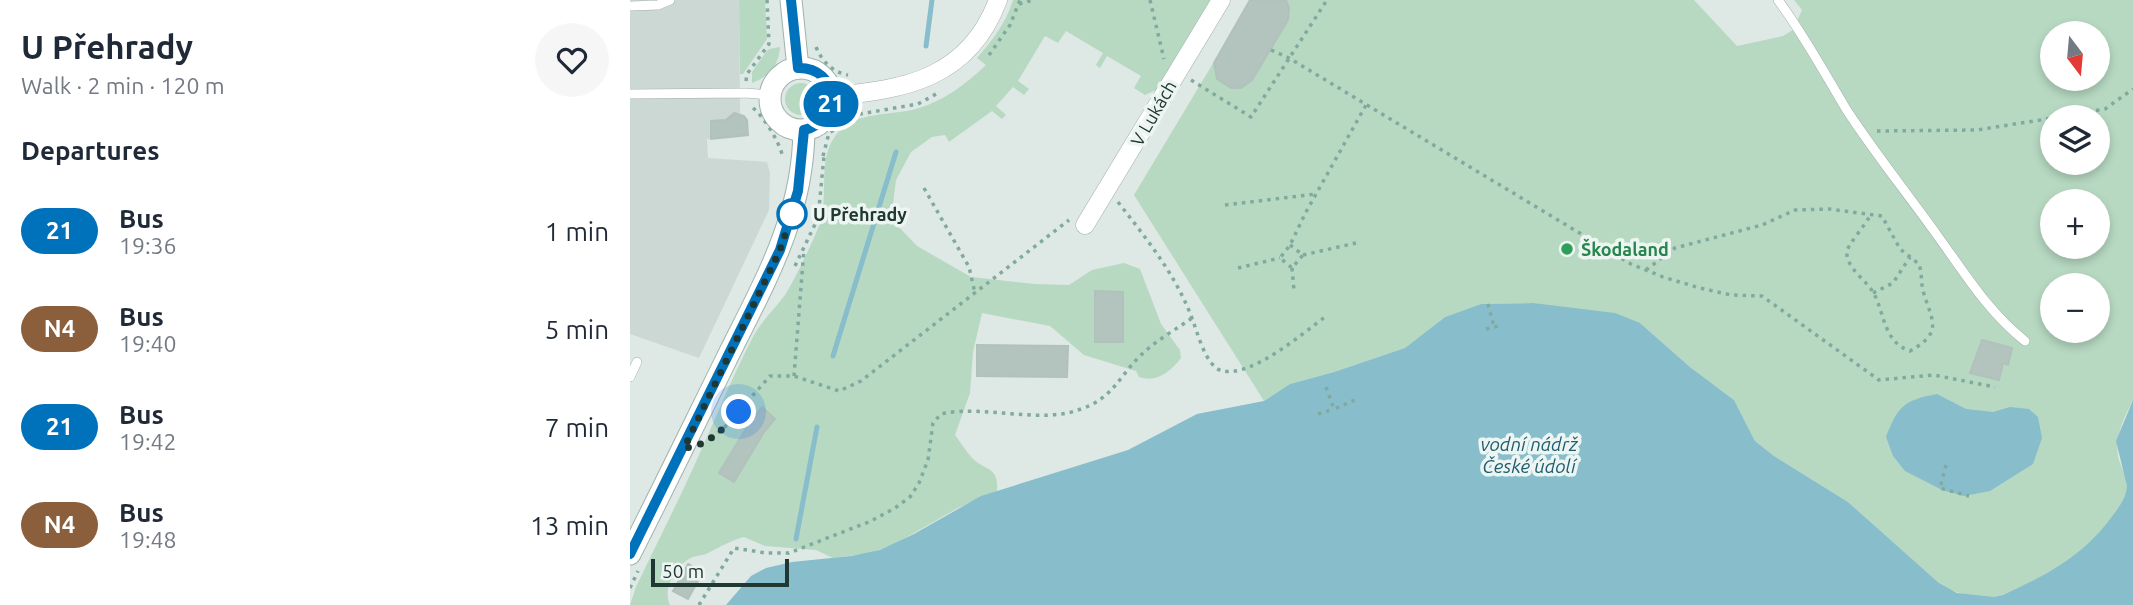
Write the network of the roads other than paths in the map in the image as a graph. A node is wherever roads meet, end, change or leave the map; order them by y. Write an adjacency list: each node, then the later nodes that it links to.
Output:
1 (670, 0): 6 (lane)
2 (791, 0): 7 (main road)
3 (998, 0): 10 (street)
4 (1222, 0): 12 (street, V Lukách)
5 (1778, 0): 13 (lane)
6 (630, 6)
7 (798, 68): 9 (main road); 10 (main road)
8 (630, 94): 9 (lane)
9 (770, 95): 11 (main road)
10 (832, 96): 11 (main road)
11 (804, 130): 16 (main road)
12 (1080, 220)
13 (2025, 341)
14 (637, 362): 15 (lane)
15 (630, 377)
16 (630, 554)

